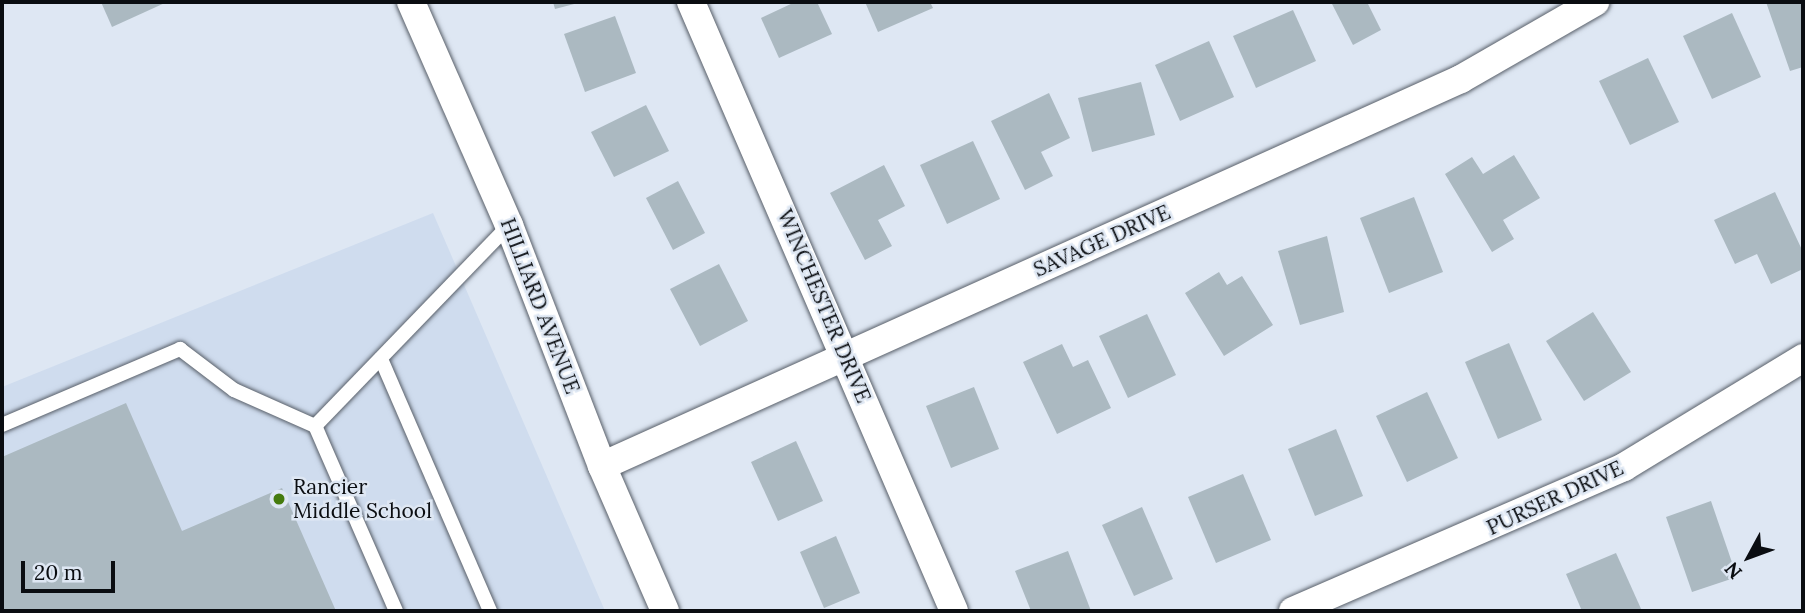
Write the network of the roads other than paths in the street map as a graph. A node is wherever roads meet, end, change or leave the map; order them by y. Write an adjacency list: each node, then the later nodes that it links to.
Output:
1 (411, 2): 4 (street, HILLIARD AVENUE)
2 (691, 2): 5 (street, WINCHESTER DRIVE)
3 (1595, 2): 5 (street, SAVAGE DRIVE)
4 (509, 225): 7 (lane); 10 (street, HILLIARD AVENUE)
5 (846, 356): 10 (street, SAVAGE DRIVE); 14 (street, WINCHESTER DRIVE)
6 (1803, 358): 15 (street, PURSER DRIVE)
7 (381, 359): 9 (lane); 12 (lane)
8 (2, 425): 9 (lane)
9 (315, 426): 11 (lane)
10 (602, 467): 13 (street, HILLIARD AVENUE)
11 (396, 611)
12 (491, 611)
13 (665, 611)
14 (954, 611)
15 (1293, 611)

